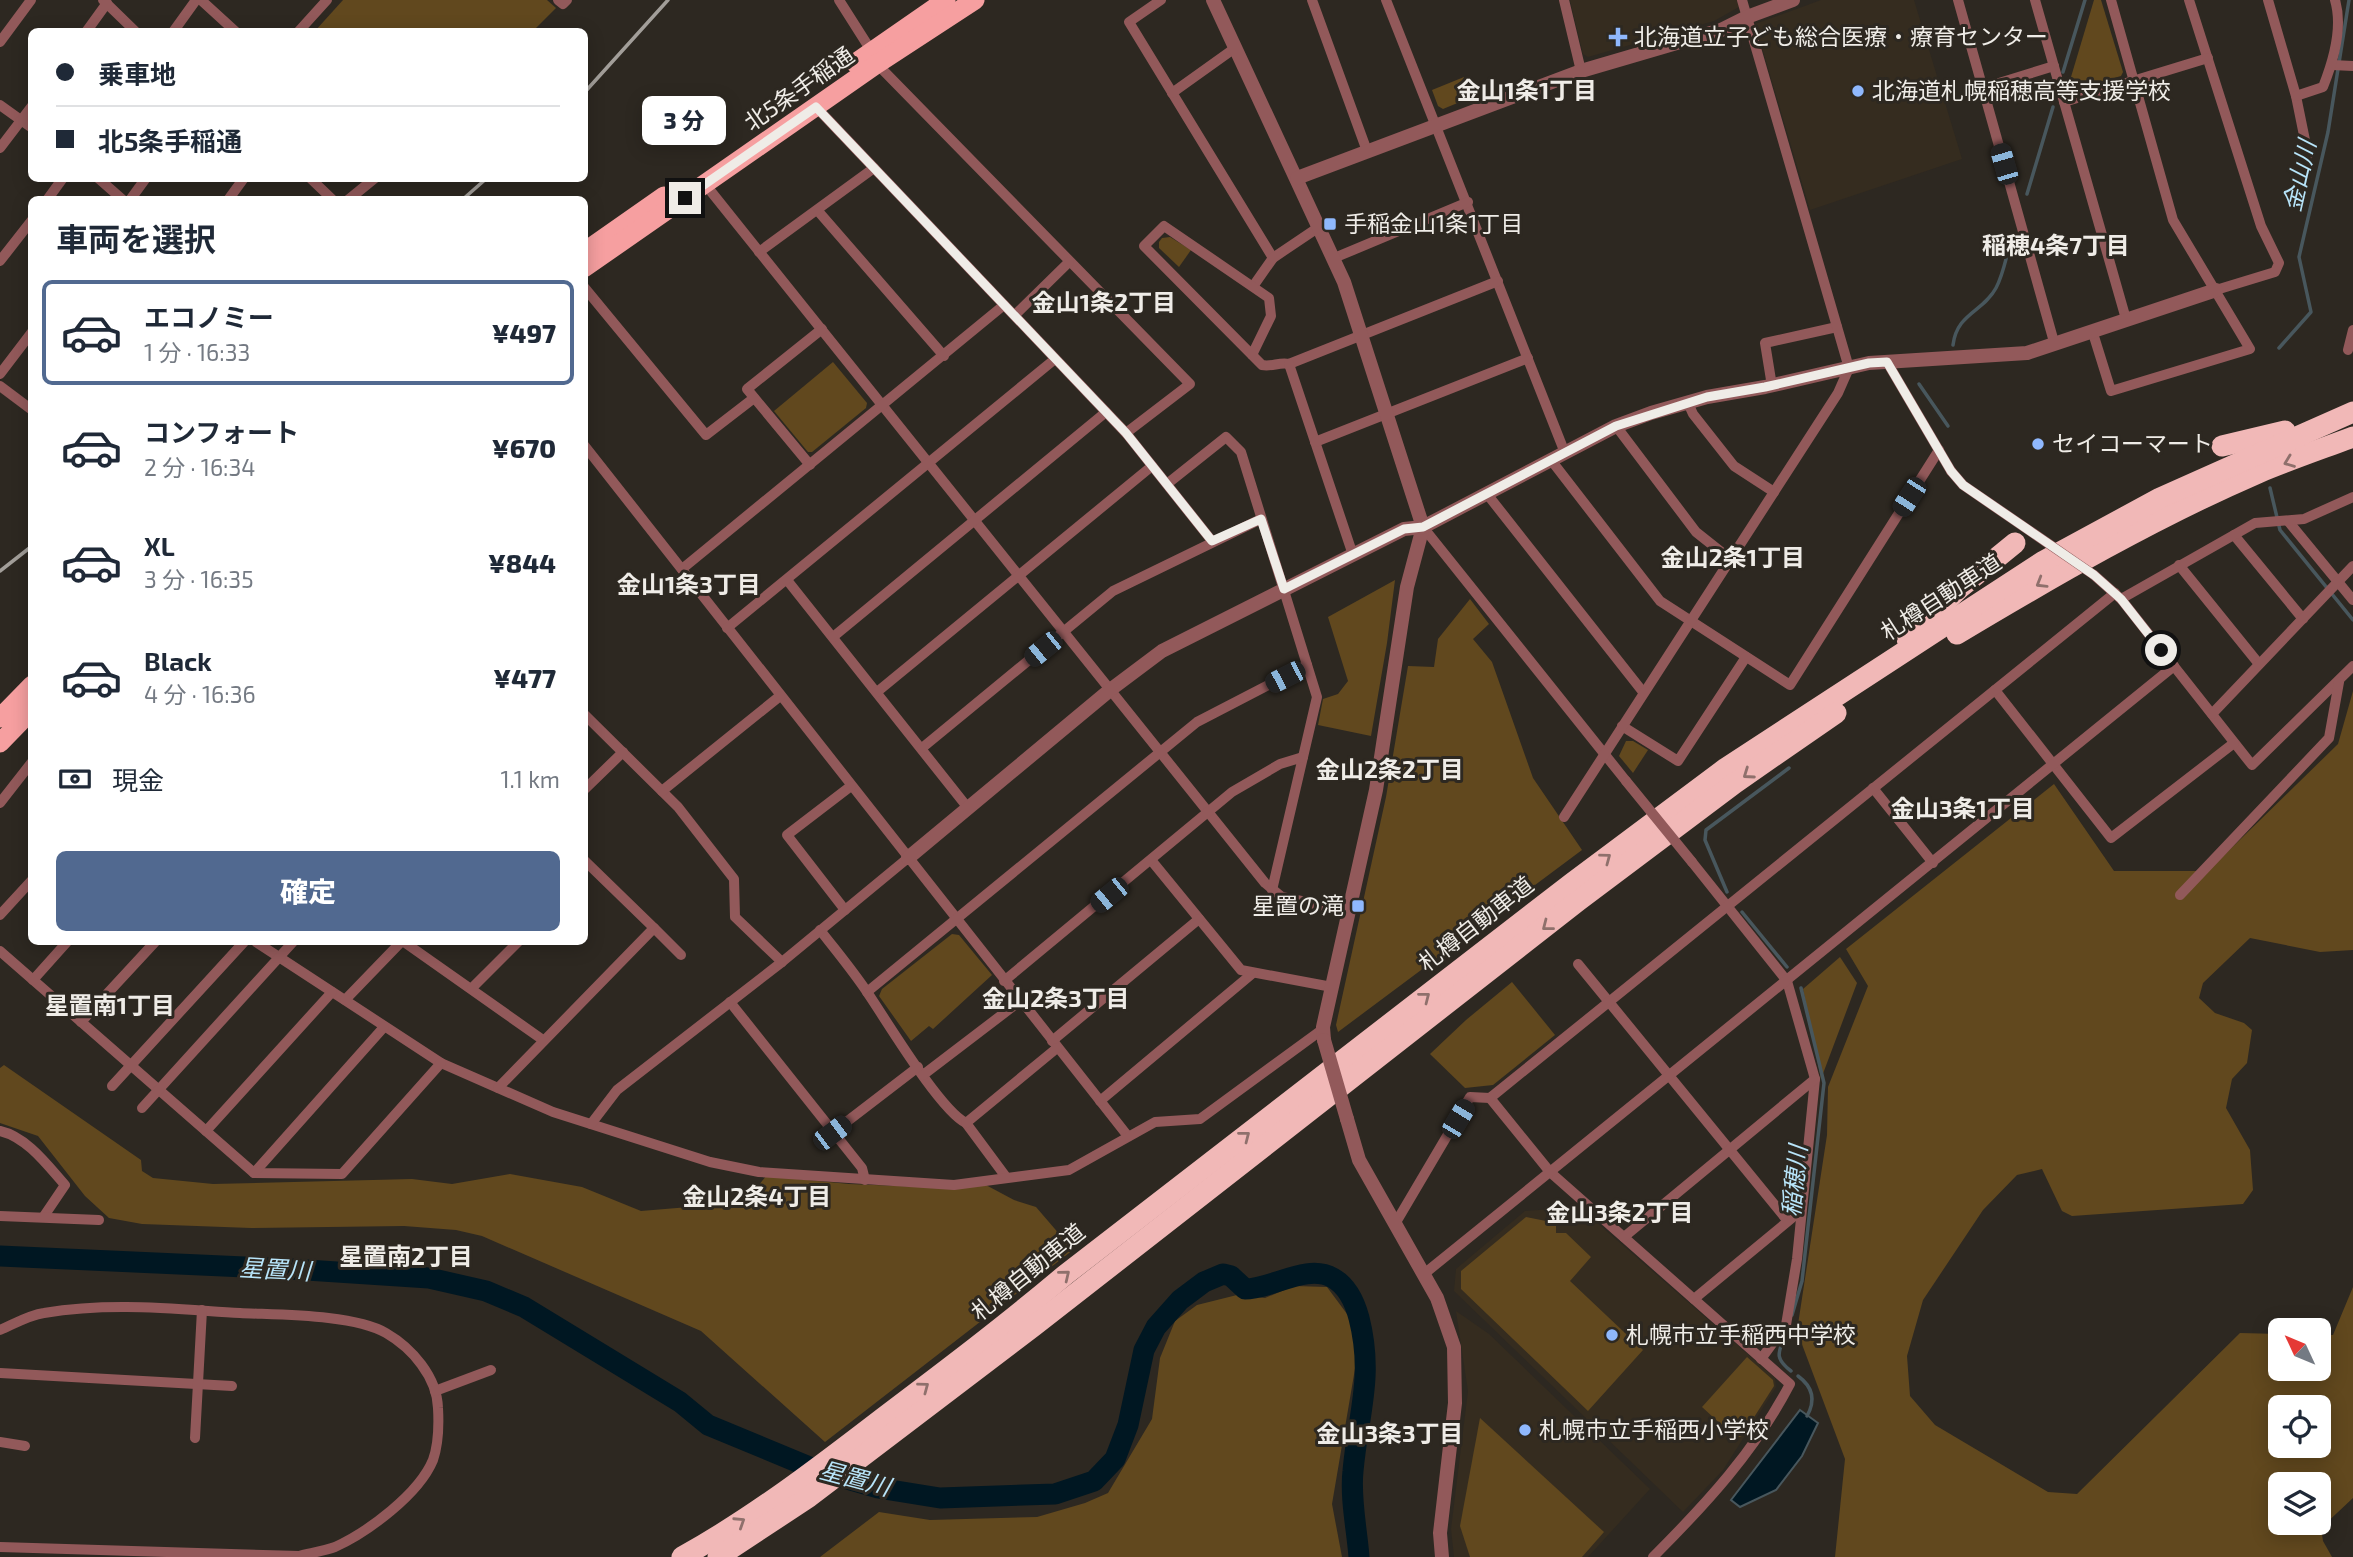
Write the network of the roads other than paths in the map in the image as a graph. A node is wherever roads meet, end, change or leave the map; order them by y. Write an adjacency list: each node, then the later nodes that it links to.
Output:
1 (31, 0): 29 (street)
2 (198, 0): 26 (street); 27 (street)
3 (327, 0): 28 (street)
4 (558, 0): 5 (street)
5 (567, 0)
6 (839, 0): 31 (street)
7 (946, 0): 31 (highway, 北5条手稲通)
8 (975, 0): 31 (highway, 北5条手稲通)
9 (1161, 0): 39 (street)
10 (1213, 0): 30 (street)
11 (1312, 0): 49 (street)
12 (1386, 0): 46 (street)
13 (1564, 0): 36 (street)
14 (1742, 0): 23 (street)
15 (1793, 0): 23 (street)
16 (1958, 0): 38 (street)
17 (2035, 0): 34 (street)
18 (2111, 0): 37 (street)
19 (2189, 0): 32 (street)
20 (2268, 0): 40 (street)
21 (2335, 0): 33 (street)
22 (105, 2): 24 (street); 25 (street)
23 (1746, 17): 36 (street); 78 (street)
24 (89, 28)
25 (132, 28)
26 (176, 28)
27 (231, 28)
28 (302, 28)
29 (0, 42)
30 (1235, 48): 39 (street); 52 (street)
31 (874, 58): 43 (highway, 北5条手稲通); 64 (highway, 北5条手稲通); 69 (street)
32 (2208, 58): 37 (street); 73 (street)
33 (2332, 65): 35 (street); 40 (street)
34 (2054, 66): 38 (street); 41 (street)
35 (2351, 67)
36 (1581, 71): 46 (street)
37 (2133, 81): 41 (street); 73 (street)
38 (1983, 88): 84 (street)
39 (1172, 93): 66 (street)
40 (2296, 96): 50 (street)
41 (2064, 102): 77 (street)
42 (0, 105): 45 (street)
43 (816, 107): 51 (street); 56 (highway, 北5条手稲通)
44 (28, 111): 45 (street)
45 (21, 120): 47 (street); 48 (street)
46 (1437, 124): 49 (street); 60 (street)
47 (28, 125)
48 (0, 148)
49 (1367, 151): 52 (street)
50 (2308, 155)
51 (874, 168): 61 (street); 75 (street)
52 (1297, 178): 63 (street)
53 (103, 182): 57 (street)
54 (314, 182): 58 (street)
55 (370, 182): 59 (street)
56 (705, 184): 65 (street); 70 (highway, 北5条手稲通)
57 (119, 196)
58 (329, 196)
59 (353, 196)
60 (1468, 202): 67 (street); 71 (street)
61 (818, 211): 65 (street); 87 (street)
62 (28, 225): 68 (street)
63 (1319, 227): 66 (street); 67 (street)
64 (588, 249)
65 (759, 252): 79 (street)
66 (1273, 258): 72 (street)
67 (1334, 258): 82 (street)
68 (0, 261)
69 (1069, 262): 76 (street); 104 (street)
70 (588, 265)
71 (1498, 281): 82 (street); 88 (street)
72 (1254, 285): 86 (street); 86 (street)
73 (2216, 290): 77 (street); 80 (street)
74 (588, 293): 96 (street)
75 (1004, 305): 76 (street); 87 (street)
76 (1015, 315): 89 (street)
77 (2126, 319): 80 (street)
78 (1837, 327): 92 (street); 95 (street)
79 (822, 328): 96 (street); 98 (street)
80 (2092, 330): 84 (street)
81 (2353, 330): 85 (street)
82 (1363, 336): 91 (street); 101 (street)
83 (28, 337): 93 (street)
84 (2054, 342): 90 (street)
85 (2348, 350)
86 (1252, 355): 91 (street)
87 (944, 356): 98 (street)
88 (1528, 358): 101 (street); 110 (street)
89 (1055, 359): 100 (street); 112 (street)
90 (1887, 362): 92 (street); 109 (street)
91 (1289, 364): 106 (street)
92 (1849, 368): 95 (street); 116 (street)
93 (0, 374)
94 (0, 386): 99 (street)
95 (1772, 386): 97 (street)
96 (754, 398): 113 (street)
97 (1688, 402): 103 (street); 116 (street)
98 (882, 406): 112 (street); 113 (street)
99 (28, 407)
100 (1106, 412): 104 (street); 120 (street)
101 (1388, 414): 106 (street); 122 (street)
102 (2344, 416): 107 (highway); 147 (highway, 札樽自動車道)
103 (1616, 426): 110 (street); 127 (street)
104 (1126, 433): 114 (street)
105 (2353, 437): 266 (highway, 札樽自動車道, one-way to 266)
106 (1315, 442): 126 (street)
107 (2222, 446)
108 (588, 450): 130 (street)
109 (1939, 450): 135 (street, bridge); 142 (street)
110 (1565, 453): 111 (street)
111 (1551, 460): 117 (street); 138 (street)
112 (928, 464): 120 (street); 132 (street)
113 (810, 465): 130 (street)
114 (1152, 466): 115 (street); 131 (street)
115 (1167, 484): 119 (street); 124 (street)
116 (1774, 492): 127 (street)
117 (1487, 494): 122 (street); 153 (street)
118 (2353, 498): 121 (street)
119 (1261, 519): 124 (street); 134 (street)
120 (973, 521): 131 (street); 141 (street)
121 (2287, 521): 123 (street); 133 (street)
122 (1423, 527): 126 (street); 165 (street); 186 (street)
123 (2234, 534): 128 (street); 137 (street)
124 (1212, 541): 140 (street)
125 (2015, 543): 147 (highway)
126 (1353, 555): 134 (street)
127 (1730, 559): 138 (street)
128 (2179, 565): 135 (street); 143 (street)
129 (2353, 566): 133 (street)
130 (682, 569): 139 (street)
131 (1019, 577): 140 (street); 152 (street)
132 (787, 580): 139 (street); 141 (street)
133 (2336, 584): 136 (street); 137 (street)
134 (1284, 589): 144 (street); 150 (street)
135 (2118, 596): 145 (street); 151 (street)
136 (2353, 600)
137 (2303, 620): 143 (street)
138 (1689, 622): 142 (street); 153 (street)
139 (727, 628): 154 (street)
140 (1063, 632): 150 (street); 162 (street)
141 (833, 637): 152 (street)
142 (1746, 657): 159 (street)
143 (2259, 664): 156 (street)
144 (1307, 665): 164 (street); 166 (street)
145 (2174, 666): 156 (street); 167 (street)
146 (2353, 666): 148 (street)
147 (1870, 674): 265 (highway, 札樽自動車道, one-way to 147)
148 (2339, 681): 161 (street); 183 (street)
149 (28, 689): 157 (highway)
150 (1110, 690): 164 (street); 174 (street)
151 (1995, 690): 167 (street); 171 (street)
152 (877, 692): 162 (street)
153 (1643, 692): 159 (street)
154 (780, 695): 170 (street); 172 (street)
155 (28, 714): 160 (highway)
156 (2212, 714): 161 (street)
157 (0, 718)
158 (588, 718): 163 (street)
159 (1622, 726): 165 (street)
160 (0, 743)
161 (2234, 743): 167 (street)
162 (922, 748): 174 (street)
163 (623, 752): 169 (street); 172 (street)
164 (1160, 752): 175 (street); 189 (street)
165 (1604, 753): 176 (street); 184 (street, bridge)
166 (1303, 757): 175 (street); 182 (street)
167 (2054, 764): 179 (street)
168 (28, 767): 173 (street)
169 (588, 786)
170 (851, 786): 177 (street); 185 (street)
171 (1873, 788): 179 (street); 184 (street)
172 (662, 791): 203 (street)
173 (0, 803)
174 (968, 808): 177 (street)
175 (1208, 812): 178 (street); 182 (street)
176 (1564, 817)
177 (908, 858): 185 (street); 189 (street)
178 (1152, 860): 188 (street); 207 (street)
179 (1933, 863): 208 (street)
180 (588, 868): 190 (street)
181 (28, 884): 187 (street)
182 (1272, 890): 186 (street)
183 (2180, 895)
184 (1727, 906): 208 (street); 216 (street)
185 (845, 910): 191 (street)
186 (1349, 911): 209 (street)
187 (0, 915)
188 (1199, 919): 205 (street); 221 (street)
189 (957, 920): 207 (street); 212 (street)
190 (653, 928): 201 (street); 220 (street)
191 (820, 930): 203 (street); 212 (street)
192 (64, 945): 206 (street)
193 (152, 945): 217 (street)
194 (241, 945): 223 (street)
195 (261, 945): 202 (street)
196 (290, 945): 202 (street)
197 (399, 945): 213 (street)
198 (407, 945): 210 (street)
199 (515, 945): 210 (street)
200 (0, 951): 206 (street)
201 (681, 955)
202 (279, 957): 211 (street); 229 (street)
203 (782, 962): 215 (street)
204 (1578, 964): 216 (street)
205 (1253, 973): 209 (street); 231 (street)
206 (33, 980): 217 (street)
207 (1004, 981): 214 (street)
208 (1787, 981): 225 (street); 226 (street)
209 (1332, 987): 219 (street)
210 (472, 988): 220 (street)
211 (332, 992): 213 (street); 236 (street)
212 (867, 992): 224 (street)
213 (345, 1000): 218 (street)
214 (1020, 1001): 221 (street); 224 (street)
215 (730, 1002): 234 (street); 237 (street)
216 (1609, 1002): 225 (street); 230 (street)
217 (81, 1022): 223 (street)
218 (384, 1027): 222 (street); 241 (street)
219 (1324, 1034): 238 (street); 249 (street, bridge)
220 (544, 1040): 228 (street)
221 (1054, 1044): 231 (street); 233 (street)
222 (441, 1063): 228 (street); 241 (street)
223 (131, 1065): 227 (street); 229 (street)
224 (920, 1071): 233 (street); 237 (street)
225 (1669, 1076): 239 (street); 240 (street)
226 (1815, 1079): 239 (street); 244 (street)
227 (111, 1086)
228 (498, 1088): 234 (street)
229 (159, 1089): 232 (street); 236 (street)
230 (1490, 1098): 240 (street); 249 (street)
231 (1100, 1101): 238 (street)
232 (142, 1108)
233 (966, 1123): 242 (street)
234 (591, 1124): 243 (street)
235 (0, 1131): 246 (street)
236 (206, 1131): 241 (street)
237 (832, 1133): 243 (street)
238 (1127, 1135): 242 (street)
239 (1728, 1151): 248 (street); 250 (street)
240 (1550, 1172): 250 (street); 251 (street)
241 (254, 1173)
242 (1006, 1177): 243 (street)
243 (865, 1180)
244 (1801, 1215): 248 (street); 255 (street)
245 (0, 1216): 246 (street)
246 (44, 1216): 247 (street)
247 (99, 1220)
248 (1787, 1220): 252 (street)
249 (1395, 1224): 251 (street)
250 (1624, 1237): 252 (street)
251 (1424, 1274): 267 (street)
252 (1694, 1299): 255 (street)
253 (202, 1310): 254 (street); 258 (street); 260 (street)
254 (0, 1330)
255 (1761, 1359): 268 (street)
256 (491, 1370): 260 (street)
257 (0, 1373): 258 (street)
258 (197, 1384): 259 (street); 261 (street)
259 (232, 1386)
260 (435, 1391): 264 (street)
261 (195, 1438)
262 (0, 1442): 263 (street)
263 (25, 1446)
264 (0, 1547)
265 (682, 1557)
266 (718, 1557)
267 (1442, 1557)
268 (1653, 1557)

